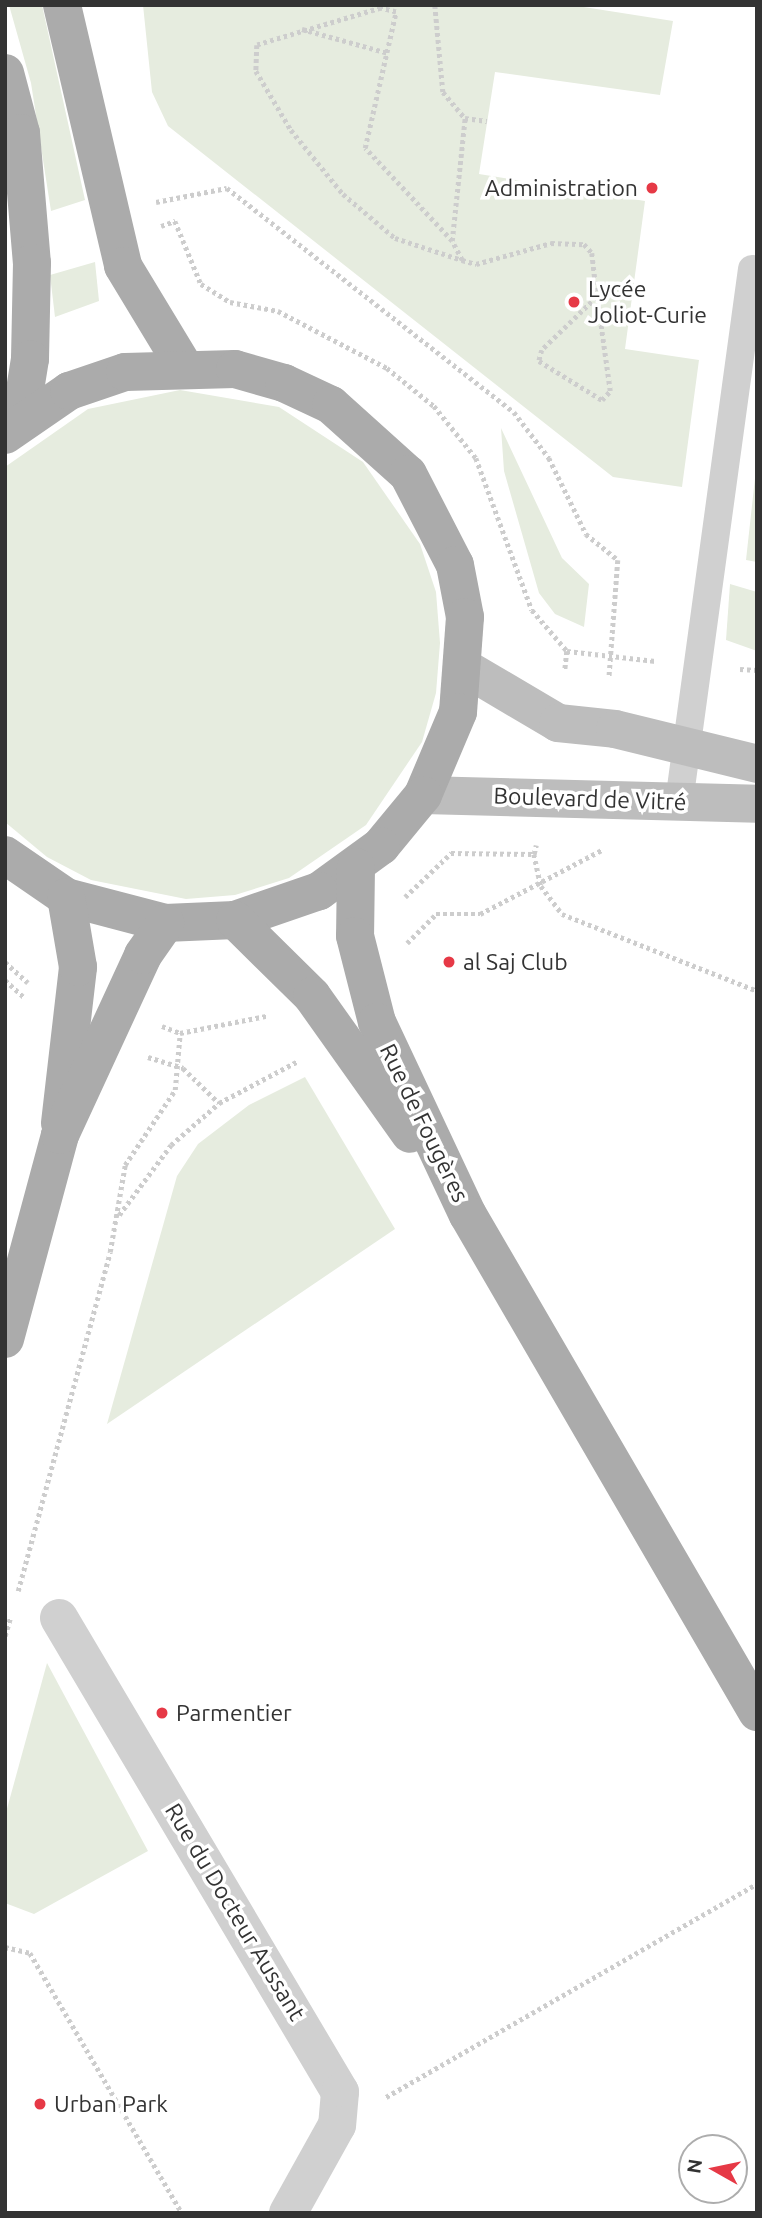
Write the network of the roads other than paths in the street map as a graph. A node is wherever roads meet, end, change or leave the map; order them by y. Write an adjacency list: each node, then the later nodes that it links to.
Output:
1 (62, 5): 5 (main road)
2 (5, 73): 6 (main road)
3 (752, 268): 4 (lane)
4 (748, 356): 8 (lane)
5 (183, 365): 6 (main road); 7 (main road)
6 (13, 428)
7 (465, 668): 8 (main road); 10 (main road)
8 (686, 748): 9 (main road); 11 (lane)
9 (757, 764)
10 (423, 795): 11 (main road, Boulevard de Vitré); 14 (main road)
11 (679, 802): 12 (main road, Boulevard de Vitré)
12 (757, 804)
13 (5, 855): 15 (main road)
14 (356, 867): 16 (main road); 19 (main road, Rue de Fougères)
15 (66, 897): 17 (main road); 18 (main road)
16 (235, 920): 17 (main road); 19 (main road, Rue de Fougères)
17 (165, 923): 18 (main road)
18 (60, 1135): 20 (main road)
19 (468, 1214): 22 (main road)
20 (5, 1339)
21 (59, 1618): 23 (street, Rue du Docteur Aussant)
22 (757, 1712)
23 (288, 2213)

